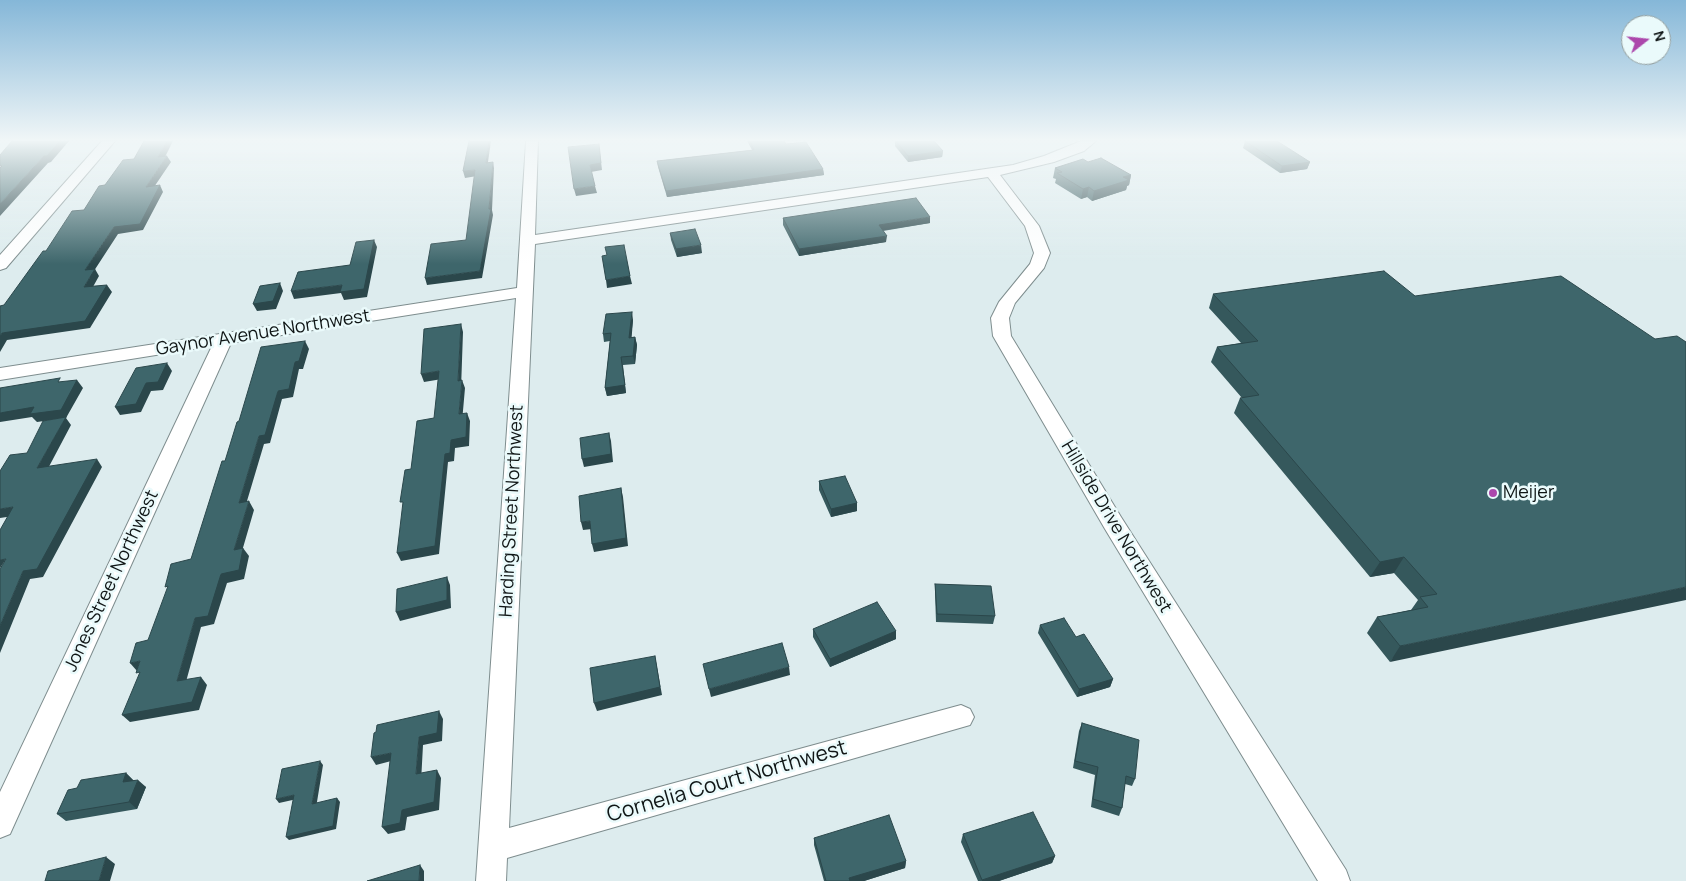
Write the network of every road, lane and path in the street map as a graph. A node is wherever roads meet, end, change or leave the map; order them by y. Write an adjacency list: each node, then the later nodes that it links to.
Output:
1 (73, 182): 6 (street)
2 (530, 182): 5 (street, Harding Street Northwest)
3 (923, 182): 5 (street)
4 (999, 182): 14 (street, Hillside Drive Northwest)
5 (526, 241): 7 (street, Harding Street Northwest)
6 (0, 264)
7 (525, 292): 8 (street, Gaynor Avenue Northwest); 12 (street, Harding Street Northwest)
8 (224, 339): 9 (street, Gaynor Avenue Northwest); 11 (street, Jones Street Northwest)
9 (0, 374)
10 (961, 717): 12 (street, Cornelia Court Northwest)
11 (0, 824)
12 (492, 847): 13 (street, Harding Street Northwest)
13 (490, 881)
14 (1335, 881)

